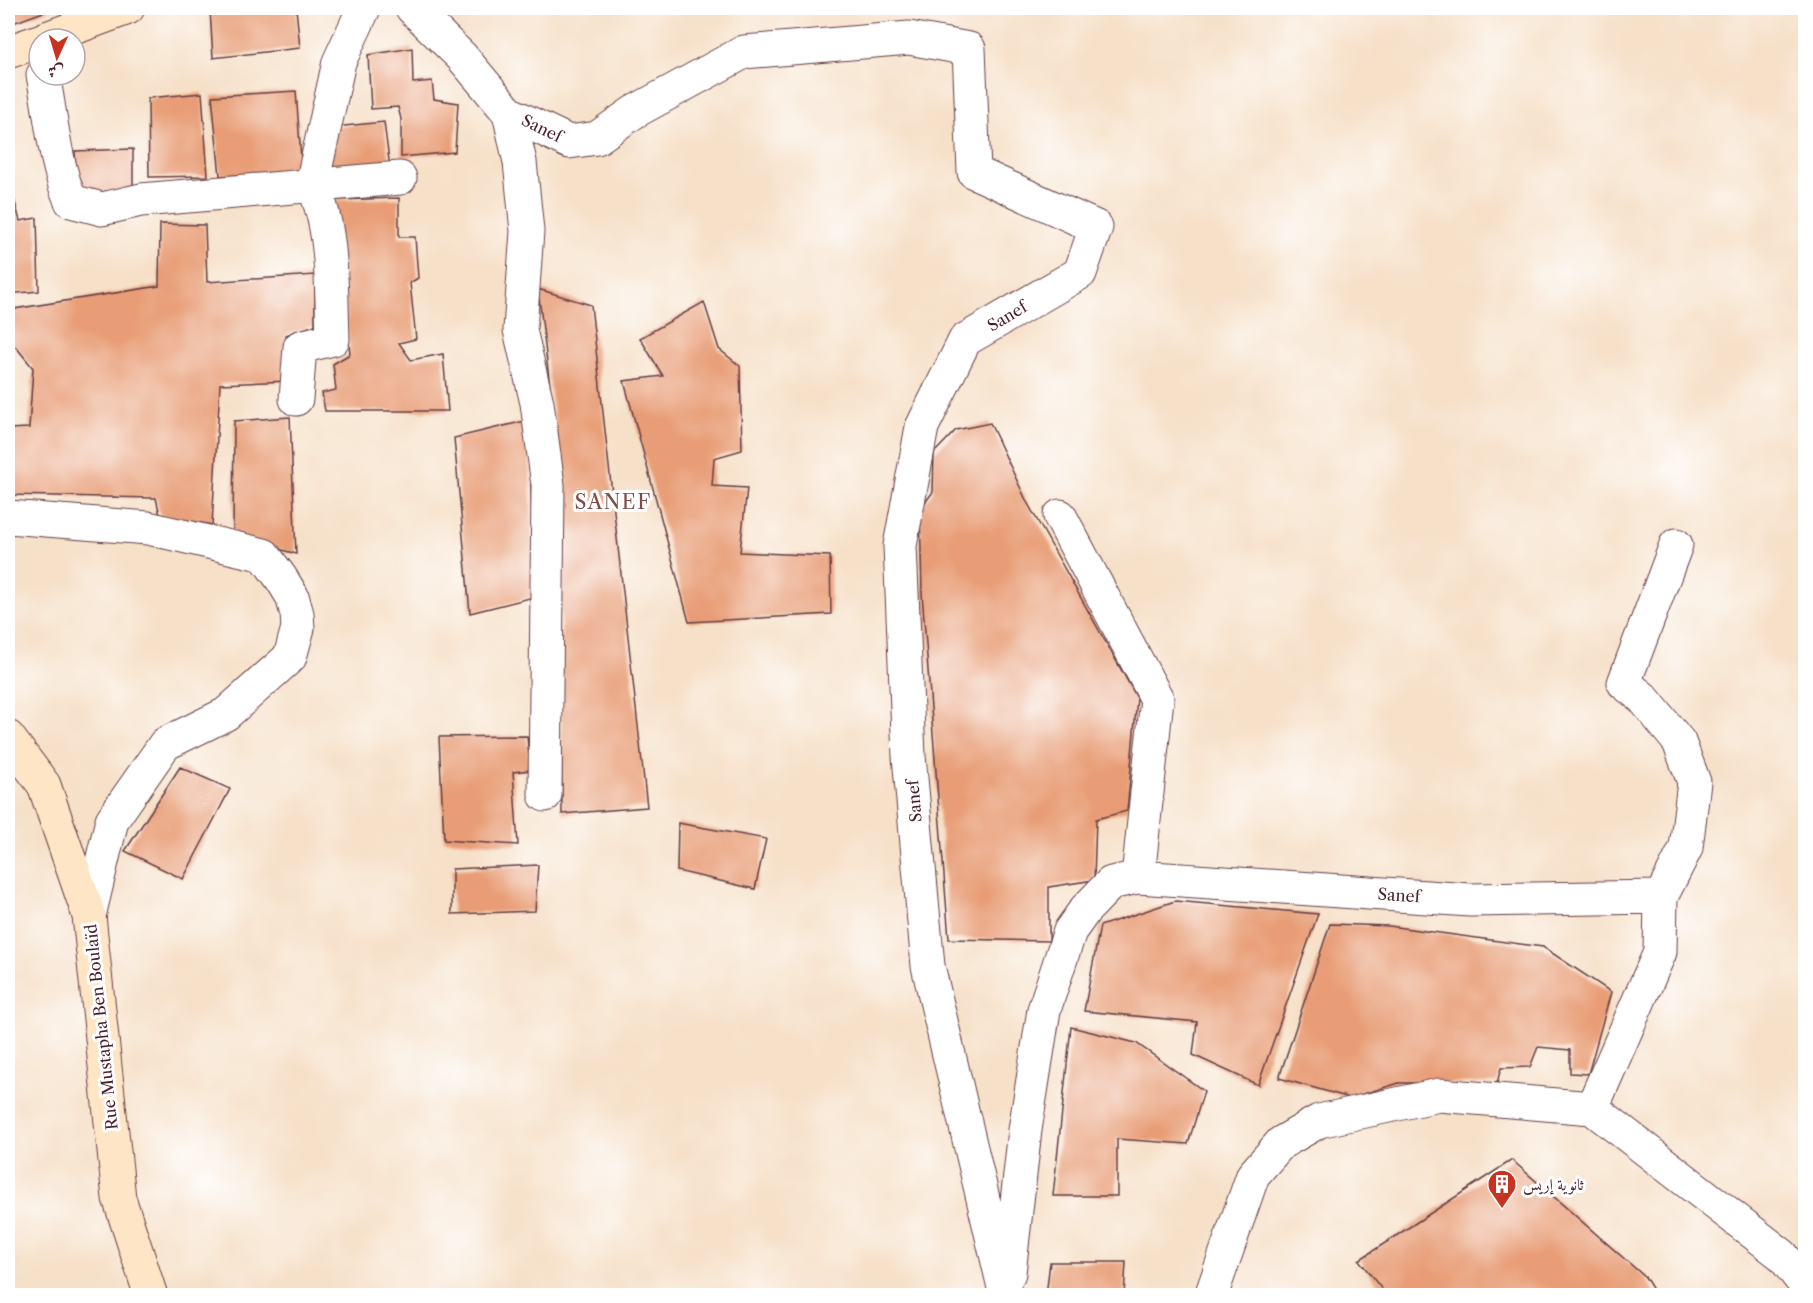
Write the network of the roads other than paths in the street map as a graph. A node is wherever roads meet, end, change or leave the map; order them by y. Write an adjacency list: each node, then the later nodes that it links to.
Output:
1 (128, 8): 4 (street)
2 (364, 8): 8 (street)
3 (412, 8): 6 (street, Sanef)
4 (80, 27)
5 (45, 87): 8 (street)
6 (509, 112): 14 (street); 21 (street, Sanef)
7 (400, 178): 8 (street)
8 (312, 184): 9 (street)
9 (296, 399)
10 (1060, 516): 15 (street)
11 (8, 517): 17 (street)
12 (1676, 545): 16 (street)
13 (8, 737): 17 (street, Rue Mustapha Ben Boulaïd)
14 (545, 795)
15 (1138, 877): 16 (street, Sanef); 21 (street, Sanef)
16 (1661, 897): 18 (street)
17 (89, 916): 20 (street, Rue Mustapha Ben Boulaïd)
18 (1592, 1108): 19 (street); 22 (street)
19 (1806, 1286)
20 (151, 1296)
21 (1006, 1296)
22 (1211, 1296)

